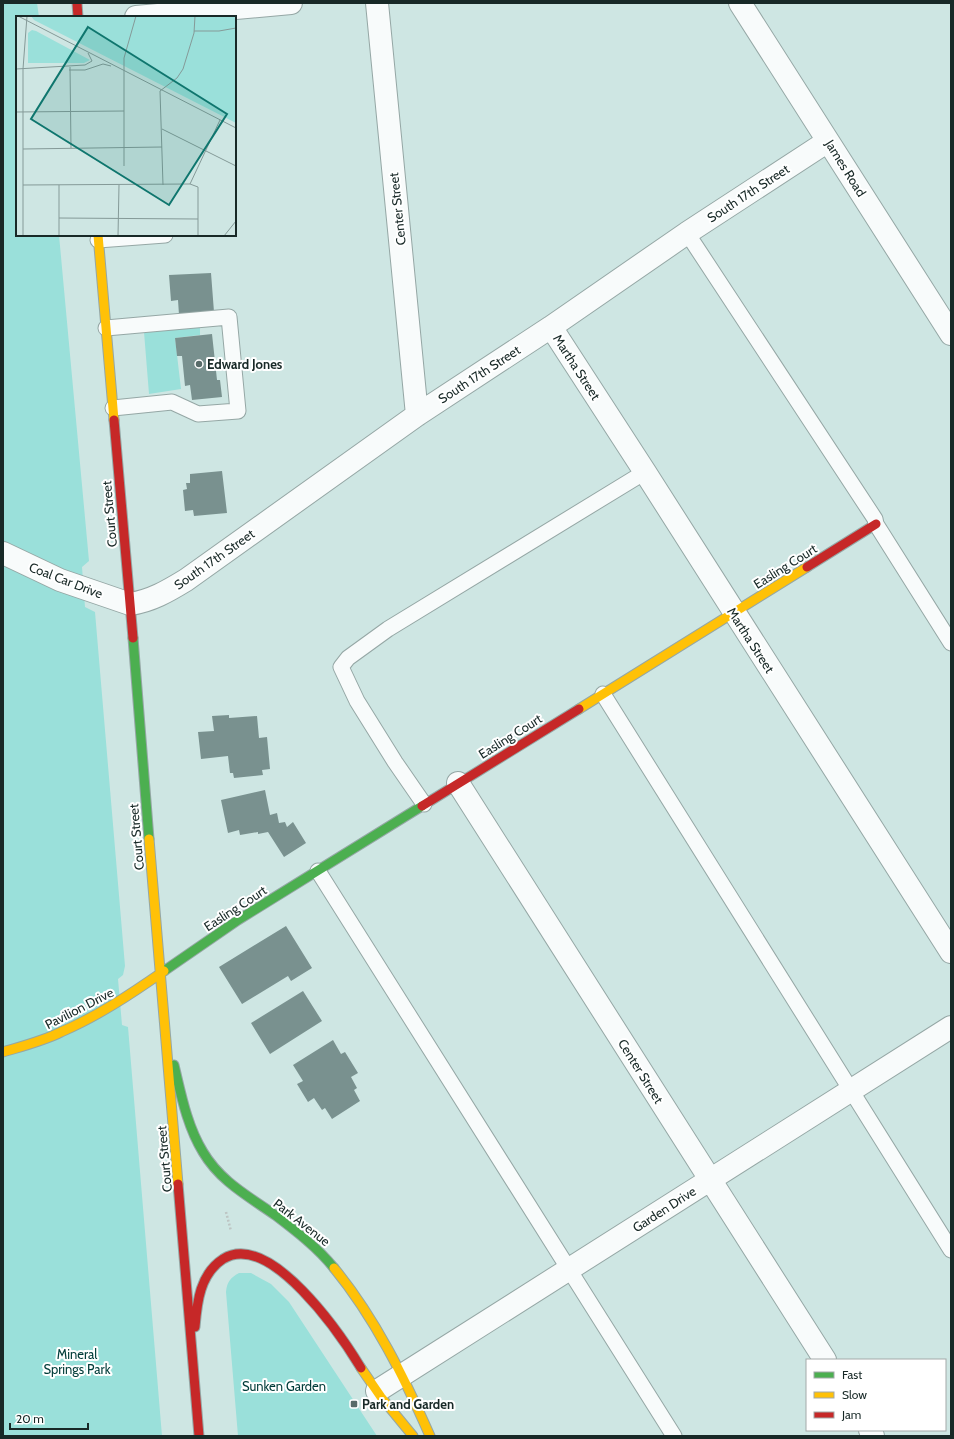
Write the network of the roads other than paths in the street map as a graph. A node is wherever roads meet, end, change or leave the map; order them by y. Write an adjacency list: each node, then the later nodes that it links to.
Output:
1 (77, 3): 6 (street)
2 (291, 3): 5 (street)
3 (377, 3): 16 (street, Center Street)
4 (740, 3): 8 (street, James Road)
5 (212, 10): 7 (street)
6 (78, 16)
7 (147, 16)
8 (828, 140): 9 (street, South 17th Street); 14 (street, James Road)
9 (688, 233): 12 (street, South 17th Street); 18 (lane)
10 (143, 236): 11 (lane)
11 (98, 238): 13 (street, Court Street)
12 (551, 327): 16 (street, South 17th Street); 17 (street, Martha Street)
13 (106, 328): 15 (street, Court Street); 15 (lane)
14 (951, 334)
15 (113, 408): 20 (street, Court Street)
16 (418, 415): 20 (street, South 17th Street)
17 (645, 472): 21 (street, Martha Street); 25 (lane)
18 (876, 524): 21 (street, Easling Court); 22 (lane)
19 (3, 553): 20 (street, Coal Car Drive)
20 (130, 604): 28 (street, Court Street)
21 (734, 613): 23 (street, Easling Court); 27 (street, Martha Street)
22 (951, 643)
23 (603, 694): 24 (street, Easling Court); 32 (lane)
24 (458, 783): 25 (street, Easling Court); 33 (street, Center Street)
25 (424, 804): 26 (street, Easling Court)
26 (318, 871): 28 (street, Easling Court); 35 (lane)
27 (951, 952)
28 (160, 974): 30 (street, Court Street); 31 (street, Pavilion Drive)
29 (951, 1028): 32 (street, Garden Drive)
30 (166, 1032): 37 (street, Court Street); 38 (street, Park Avenue)
31 (3, 1052)
32 (850, 1091): 33 (street, Garden Drive); 34 (lane)
33 (710, 1179): 35 (street, Garden Drive); 36 (street, Center Street)
34 (951, 1250)
35 (569, 1269): 38 (street, Garden Drive); 43 (lane)
36 (824, 1359)
37 (193, 1360): 39 (street); 40 (street, Court Street)
38 (403, 1376): 39 (street, Garden Drive); 42 (street, Park Avenue)
39 (377, 1391): 41 (street)
40 (199, 1436)
41 (413, 1436)
42 (430, 1436)
43 (674, 1436)

